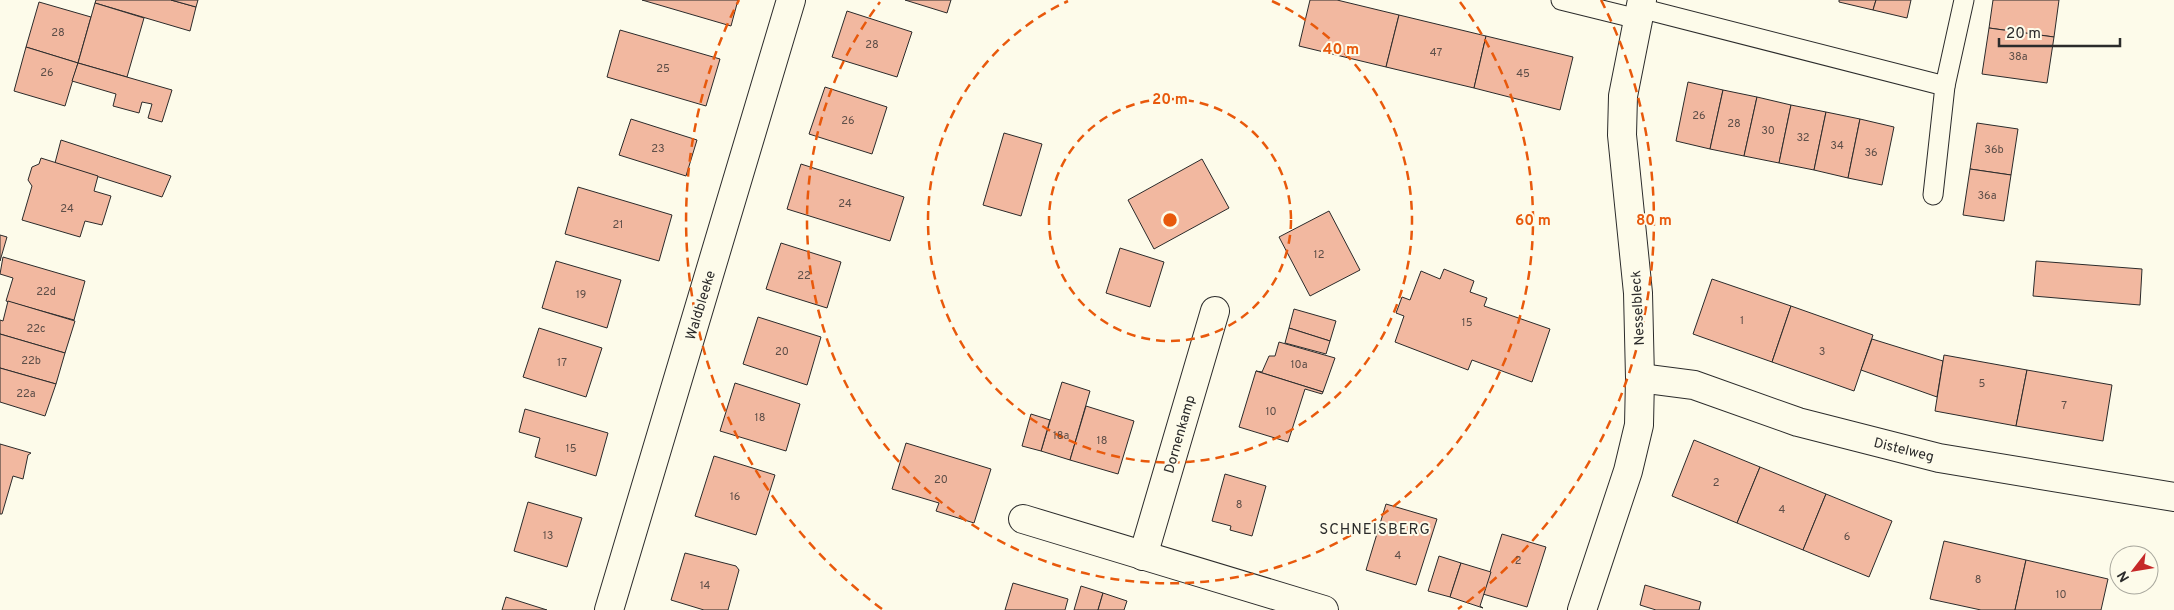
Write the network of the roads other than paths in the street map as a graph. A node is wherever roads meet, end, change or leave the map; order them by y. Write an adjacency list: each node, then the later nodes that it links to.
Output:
1 (791, 0): 12 (street, Waldbleeke)
2 (1561, 0): 4 (lane)
3 (1964, 0): 5 (lane)
4 (1640, 9): 5 (lane); 8 (street, Nesselbleck)
5 (1945, 86): 6 (lane)
6 (1933, 195)
7 (1215, 311): 11 (street, Dornenkamp)
8 (1640, 378): 9 (street, Distelweg); 14 (street, Nesselbleck)
9 (2174, 497)
10 (1023, 519): 11 (street)
11 (1143, 556): 13 (street)
12 (609, 610)
13 (1324, 610)
14 (1582, 610)

